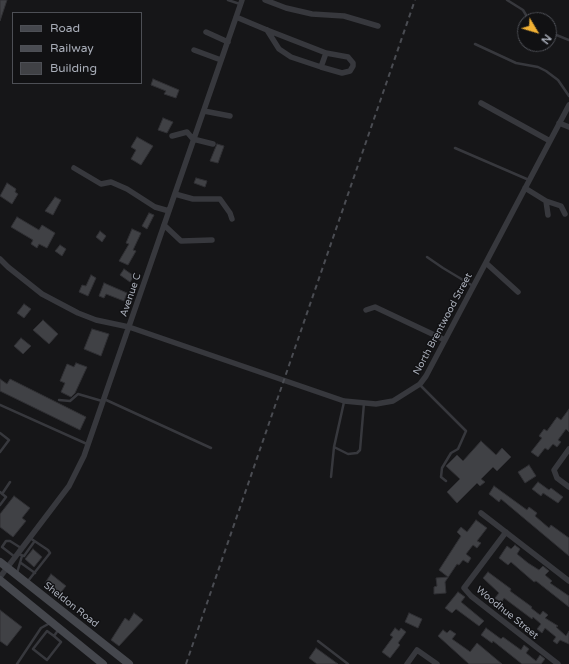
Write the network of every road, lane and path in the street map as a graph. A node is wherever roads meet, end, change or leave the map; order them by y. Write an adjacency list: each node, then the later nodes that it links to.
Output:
1 (228, 0): 4 (lane)
2 (265, 0): 7 (street)
3 (507, 0): 5 (lane)
4 (242, 2): 6 (street, Avenue C)
5 (524, 12)
6 (236, 17): 8 (street); 12 (street, Avenue C)
7 (378, 26)
8 (268, 30): 15 (street); 17 (street)
9 (206, 32): 12 (street)
10 (557, 35): 11 (lane)
11 (569, 40)
12 (228, 42): 16 (street, Avenue C)
13 (475, 44): 18 (lane)
14 (194, 50): 16 (street)
15 (326, 53): 17 (street); 17 (street)
16 (221, 60): 21 (street, Avenue C)
17 (321, 67)
18 (569, 96)
19 (481, 103): 27 (street)
20 (569, 105): 23 (street, North Brentwood Street)
21 (204, 110): 22 (street); 26 (street, Avenue C)
22 (230, 116)
23 (560, 123): 24 (street); 27 (street, North Brentwood Street)
24 (569, 127)
25 (172, 136): 26 (street)
26 (194, 140): 28 (street); 33 (street, Avenue C)
27 (550, 141): 31 (street, North Brentwood Street)
28 (213, 144)
29 (455, 148): 31 (lane)
30 (74, 168): 35 (street)
31 (529, 180): 32 (street, North Brentwood Street)
32 (525, 188): 34 (street); 43 (street, North Brentwood Street)
33 (175, 194): 35 (street, Avenue C); 38 (street)
34 (546, 201): 36 (street); 37 (street)
35 (169, 210): 39 (street, Avenue C)
36 (565, 214)
37 (548, 215)
38 (232, 219)
39 (164, 225): 40 (street); 47 (street, Avenue C)
40 (212, 240)
41 (427, 257): 44 (lane)
42 (0, 259): 47 (street, North Brentwood Street)
43 (486, 263): 44 (street, North Brentwood Street); 45 (street)
44 (474, 286): 48 (street, North Brentwood Street)
45 (518, 292)
46 (366, 310): 48 (street)
47 (129, 327): 51 (street, Avenue C); 52 (street, North Brentwood Street)
48 (445, 340): 49 (street, North Brentwood Street)
49 (420, 384): 53 (street, North Brentwood Street); 62 (lane)
50 (59, 400): 51 (lane)
51 (103, 400): 56 (street, Avenue C); 58 (lane)
52 (344, 401): 53 (street, North Brentwood Street); 57 (lane)
53 (364, 403): 57 (lane)
54 (0, 405): 56 (lane)
55 (0, 433): 60 (lane)
56 (88, 445): 69 (street, Avenue C)
57 (334, 447): 61 (lane)
58 (211, 448)
59 (569, 449): 64 (street)
60 (0, 452)
61 (330, 478)
62 (446, 481)
63 (10, 482): 65 (lane)
64 (569, 487)
65 (1, 493): 66 (lane)
66 (0, 505)
67 (481, 513): 68 (street)
68 (506, 532): 79 (street); 92 (street, Woodhue Street)
69 (32, 540): 71 (street, Avenue C); 75 (lane)
70 (1, 547): 71 (lane); 71 (lane)
71 (19, 554): 73 (lane); 74 (street, Avenue C)
72 (0, 562): 74 (main road, Sheldon Road)
73 (21, 563): 75 (lane); 76 (lane)
74 (7, 568): 76 (main road, Sheldon Road); 77 (street, Avenue C)
75 (35, 573): 80 (lane)
76 (16, 575): 80 (main road, Sheldon Road)
77 (0, 577)
78 (0, 580): 82 (main road)
79 (569, 581)
80 (26, 583): 81 (main road, Sheldon Road)
81 (68, 616): 83 (main road); 88 (main road, Sheldon Road)
82 (52, 621): 83 (main road); 86 (lane)
83 (60, 627): 84 (lane); 87 (main road)
84 (54, 636): 84 (lane)
85 (318, 641): 89 (lane)
86 (17, 664)
87 (103, 664)
88 (129, 664)
89 (348, 664)
90 (407, 664): 91 (street)
91 (437, 664)
92 (558, 664)

